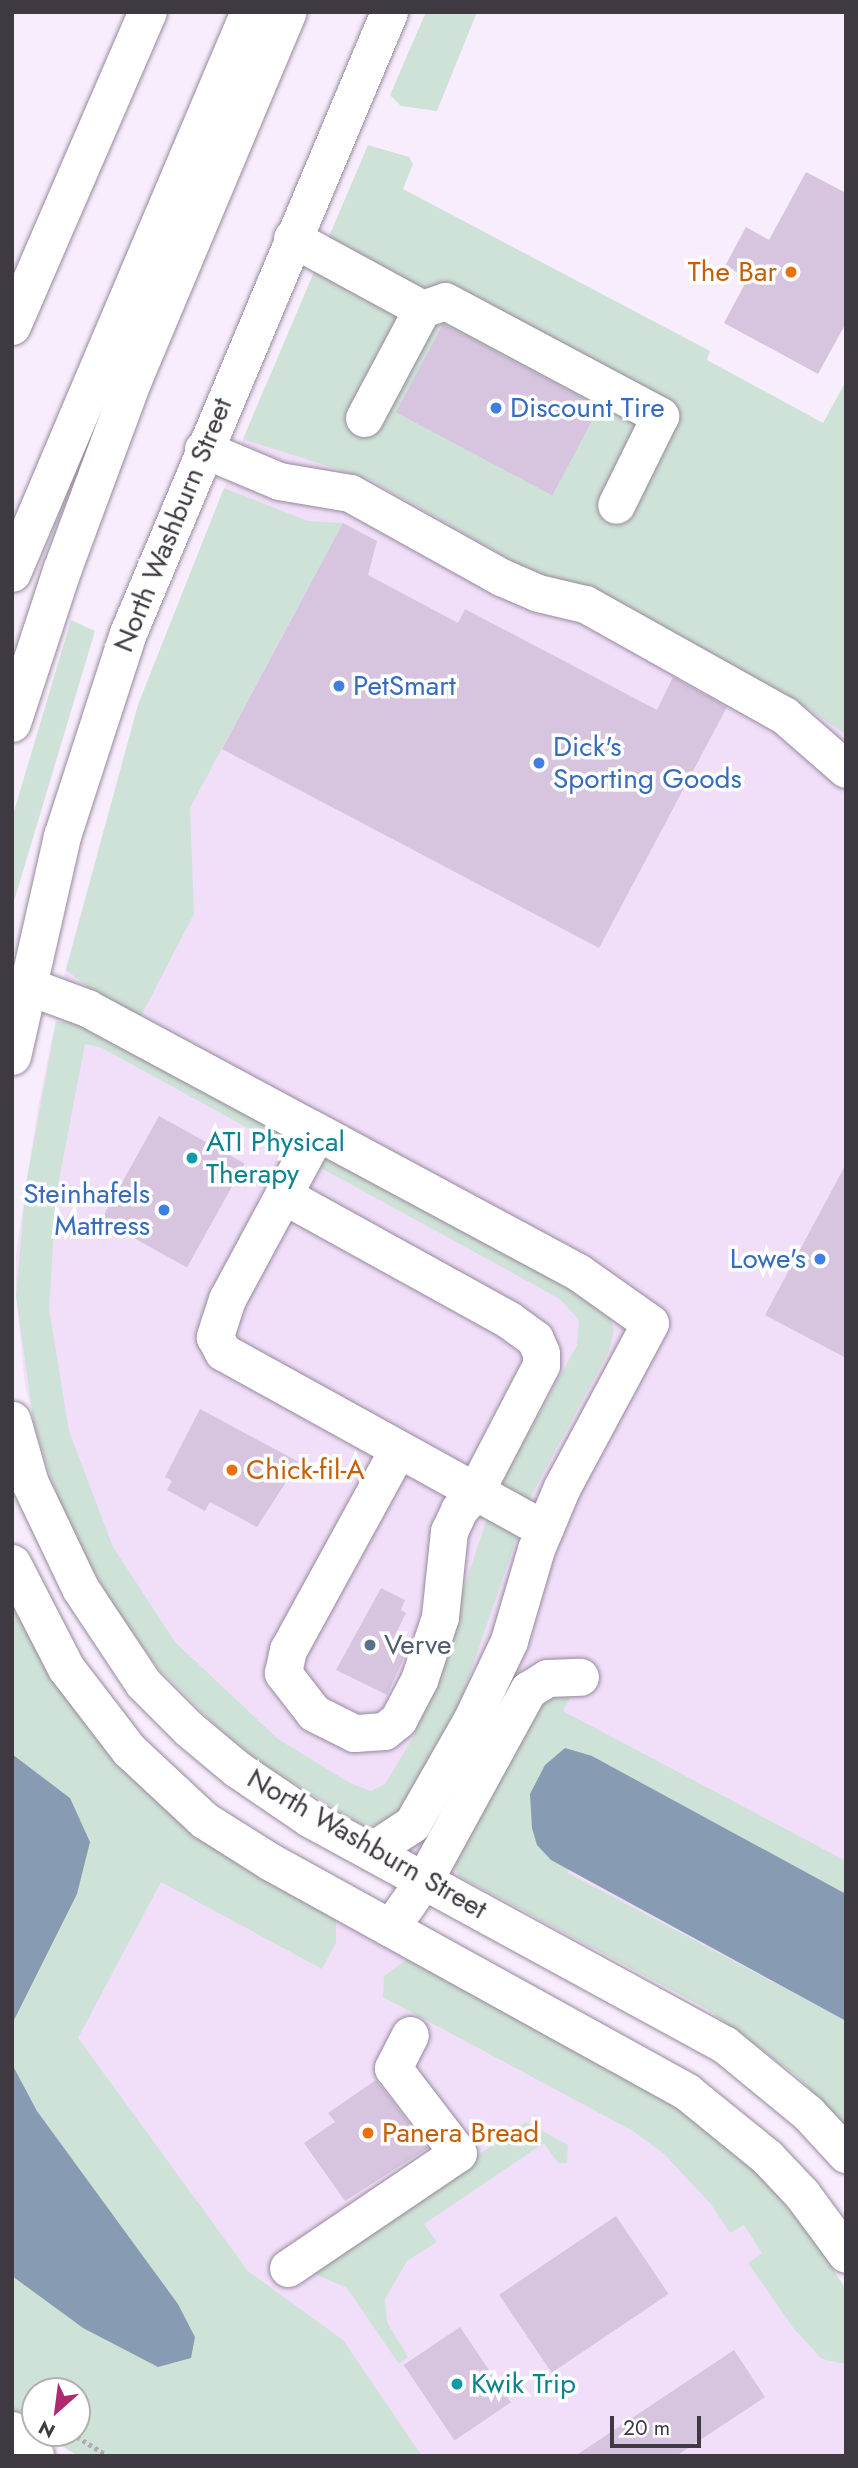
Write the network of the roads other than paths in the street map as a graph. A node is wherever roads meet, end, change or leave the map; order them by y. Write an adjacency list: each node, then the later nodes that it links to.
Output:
1 (148, 12): 7 (highway)
2 (250, 12): 11 (highway)
3 (288, 12): 12 (highway)
4 (389, 12): 5 (street, North Washburn Street)
5 (292, 238): 6 (street); 9 (street, North Washburn Street)
6 (422, 309): 8 (street); 10 (street)
7 (12, 326)
8 (364, 418)
9 (204, 449): 13 (street); 14 (street, North Washburn Street)
10 (616, 505)
11 (12, 573)
12 (12, 723)
13 (846, 769)
14 (28, 986): 15 (street, North Washburn Street); 16 (street)
15 (12, 1056)
16 (317, 1132): 17 (street); 21 (street)
17 (283, 1195): 19 (street); 20 (street)
18 (12, 1420): 25 (street, North Washburn Street)
19 (397, 1451): 20 (street); 20 (street)
20 (475, 1492): 21 (street)
21 (544, 1529): 23 (street)
22 (12, 1563): 27 (street)
23 (509, 1640): 24 (street); 24 (street); 25 (street)
24 (489, 1758): 26 (street)
25 (380, 1856): 26 (street, North Washburn Street); 27 (street)
26 (424, 1880): 27 (street); 29 (street, North Washburn Street)
27 (375, 1920): 30 (street)
28 (410, 2035): 31 (street)
29 (846, 2154)
30 (846, 2254)
31 (288, 2268)
32 (12, 2431): 33 (highway)
33 (35, 2456)

